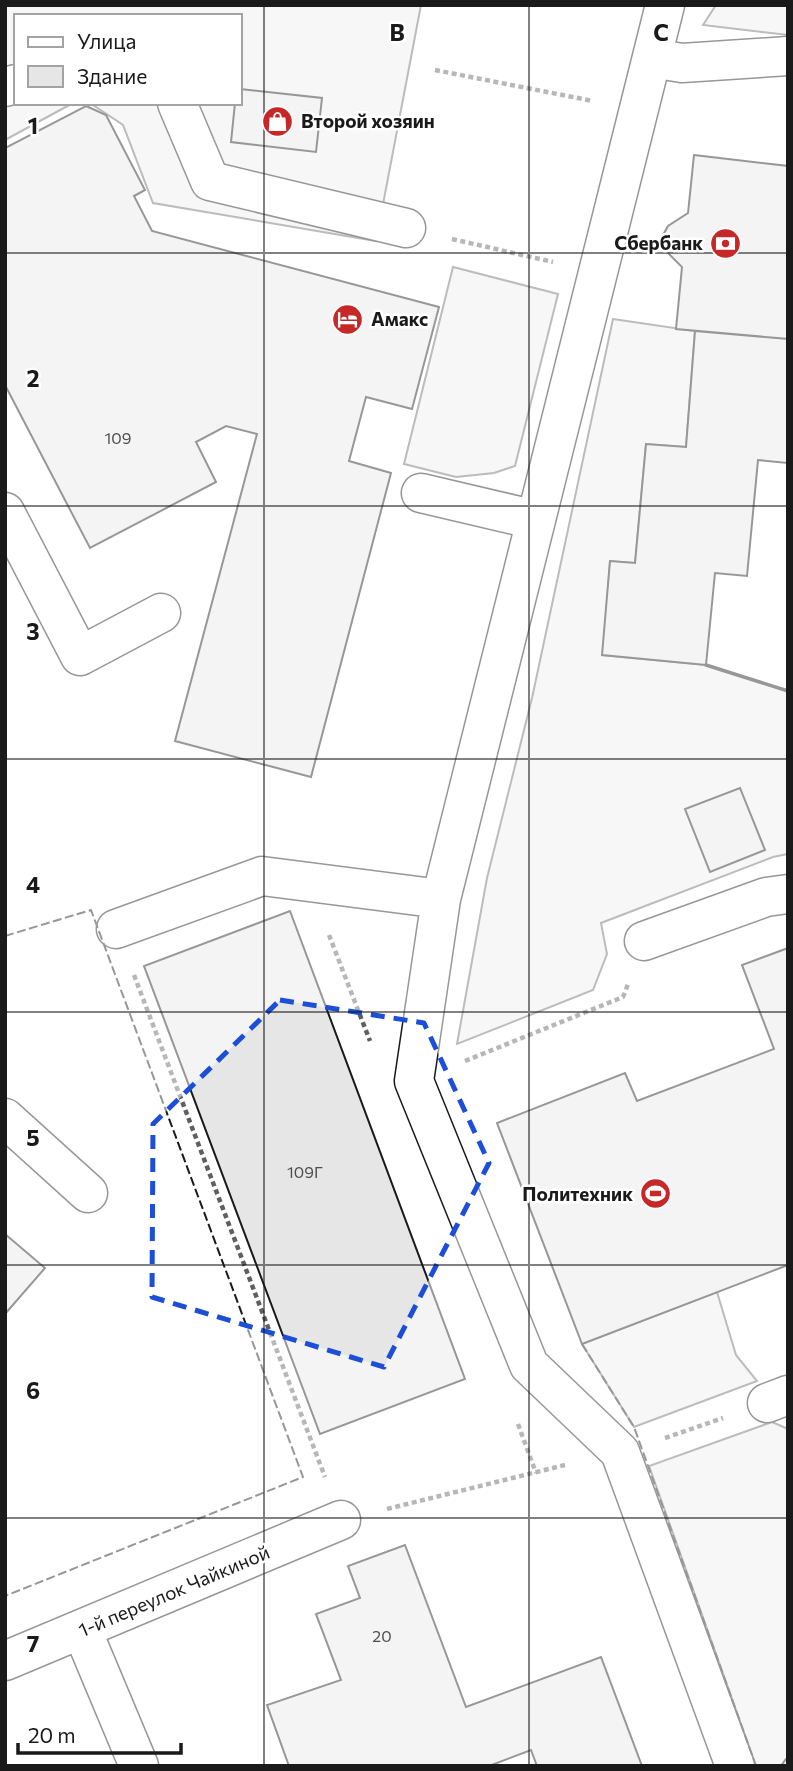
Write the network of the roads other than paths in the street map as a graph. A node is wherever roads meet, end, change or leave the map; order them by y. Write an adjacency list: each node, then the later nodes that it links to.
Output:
1 (665, 5): 3 (street)
2 (788, 56): 3 (street)
3 (652, 58): 8 (street)
4 (178, 105): 5 (street)
5 (406, 228)
6 (421, 492): 8 (street)
7 (5, 512): 9 (street)
8 (536, 520): 11 (street)
9 (161, 613)
10 (788, 894): 13 (street)
11 (441, 898): 12 (street); 20 (street)
12 (116, 929)
13 (645, 941)
14 (5, 1118): 15 (street)
15 (88, 1193)
16 (341, 1520): 17 (street, 1-й переулок Чайкиной)
17 (82, 1630): 18 (street, 1-й переулок Чайкиной); 19 (street)
18 (5, 1661)
19 (139, 1766)
20 (735, 1766)

